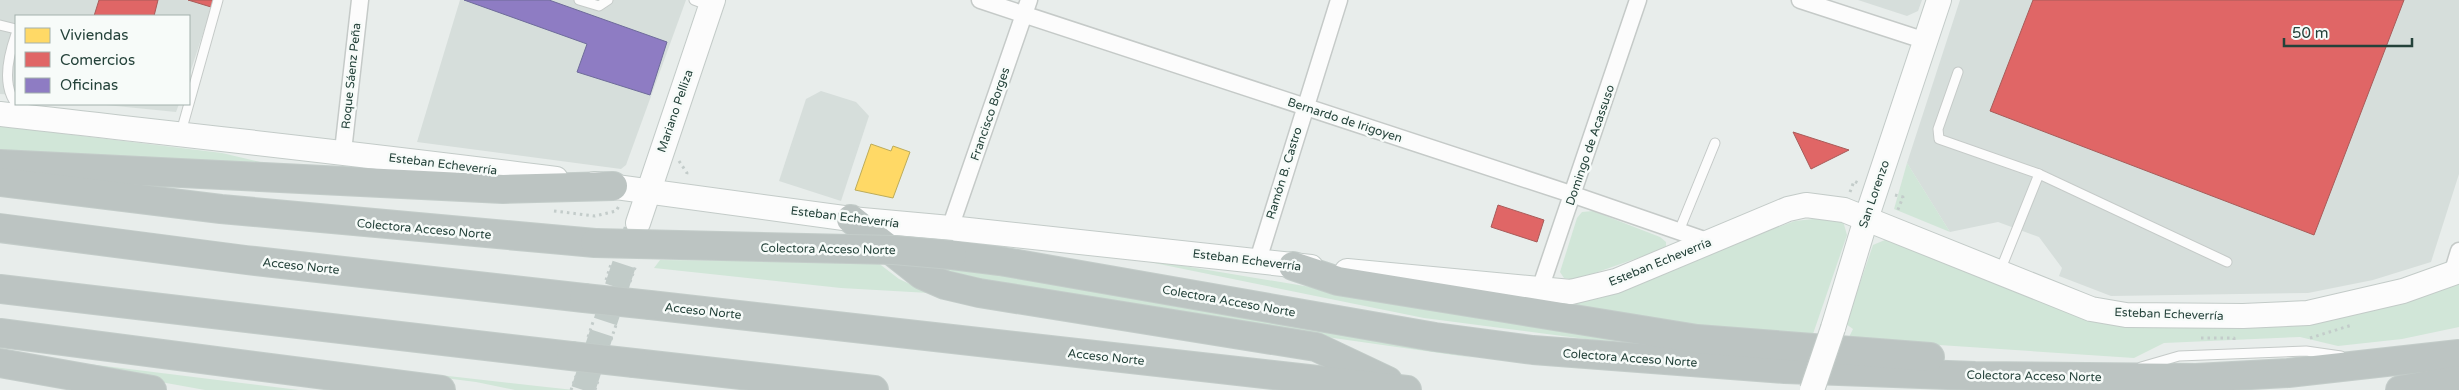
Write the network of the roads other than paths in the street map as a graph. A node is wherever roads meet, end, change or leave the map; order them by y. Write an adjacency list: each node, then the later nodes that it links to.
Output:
1 (218, 0): 19 (lane)
2 (360, 0): 28 (street, Roque Sáenz Peña)
3 (579, 0): 4 (lane)
4 (608, 0)
5 (980, 0): 11 (street, Bernardo de Irigoyen)
6 (1339, 0): 23 (street, Ramón B. Castro)
7 (1638, 0): 34 (street, Domingo de Acassuso)
8 (1800, 0): 15 (street)
9 (1939, 0): 15 (street, San Lorenzo)
10 (706, 2): 33 (street, Mariano Pelliza)
11 (1027, 7): 23 (street, Bernardo de Irigoyen); 42 (street, Francisco Borges)
12 (0, 25): 13 (lane)
13 (15, 29)
14 (15, 36): 16 (lane)
15 (1926, 41): 37 (street, San Lorenzo)
16 (4, 58): 17 (lane); 20 (lane)
17 (0, 68)
18 (1958, 72): 30 (lane)
19 (190, 99)
20 (15, 103)
21 (16, 105): 25 (lane)
22 (188, 105): 26 (lane)
23 (1304, 106): 34 (street, Bernardo de Irigoyen); 47 (street, Ramón B. Castro)
24 (0, 114): 25 (street, Esteban Echeverría)
25 (32, 118): 26 (street, Esteban Echeverría)
26 (180, 135): 28 (street, Esteban Echeverría)
27 (1715, 144): 43 (lane)
28 (343, 151): 32 (street, Esteban Echeverría)
29 (0, 164): 32 (highway)
30 (2039, 174): 48 (lane); 50 (lane)
31 (0, 182): 39 (highway, Colectora Acceso Norte)
32 (613, 186): 33 (street, Esteban Echeverría)
33 (648, 191): 36 (street, Esteban Echeverría); 38 (street, Mariano Pelliza)
34 (1574, 195): 43 (street, Bernardo de Irigoyen); 53 (street, Domingo de Acassuso)
35 (418, 216): 39 (lane)
36 (851, 219): 42 (street, Esteban Echeverría); 66 (highway)
37 (1866, 219): 44 (street, Esteban Echeverría); 50 (street, Esteban Echeverría); 67 (street, San Lorenzo, bridge)
38 (638, 223)
39 (369, 224): 45 (highway, Colectora Acceso Norte)
40 (0, 228): 66 (highway, Acceso Norte, bridge)
41 (542, 228): 45 (lane)
42 (950, 228): 47 (street, Esteban Echeverría)
43 (1679, 231): 44 (street, Bernardo de Irigoyen)
44 (1710, 242): 53 (street, Esteban Echeverría)
45 (592, 243): 60 (highway, Colectora Acceso Norte, bridge)
46 (2459, 251): 51 (street)
47 (1258, 260): 49 (street, Esteban Echeverría)
48 (2227, 262)
49 (1293, 266): 53 (street, Esteban Echeverría); 60 (highway)
50 (2000, 272): 51 (street, Esteban Echeverría)
51 (2456, 273)
52 (0, 289): 65 (highway, bridge)
53 (1540, 289)
54 (0, 333): 59 (highway)
55 (2459, 340): 58 (highway)
56 (2459, 354): 58 (highway, Colectora Acceso Norte)
57 (0, 363): 62 (highway)
58 (2381, 363): 60 (highway, Colectora Acceso Norte)
59 (322, 374): 63 (lane); 64 (highway)
60 (2102, 377)
61 (2459, 380): 68 (highway)
62 (152, 390)
63 (358, 390)
64 (441, 390)
65 (874, 390)
66 (1407, 390)
67 (1812, 390)
68 (2400, 390)

